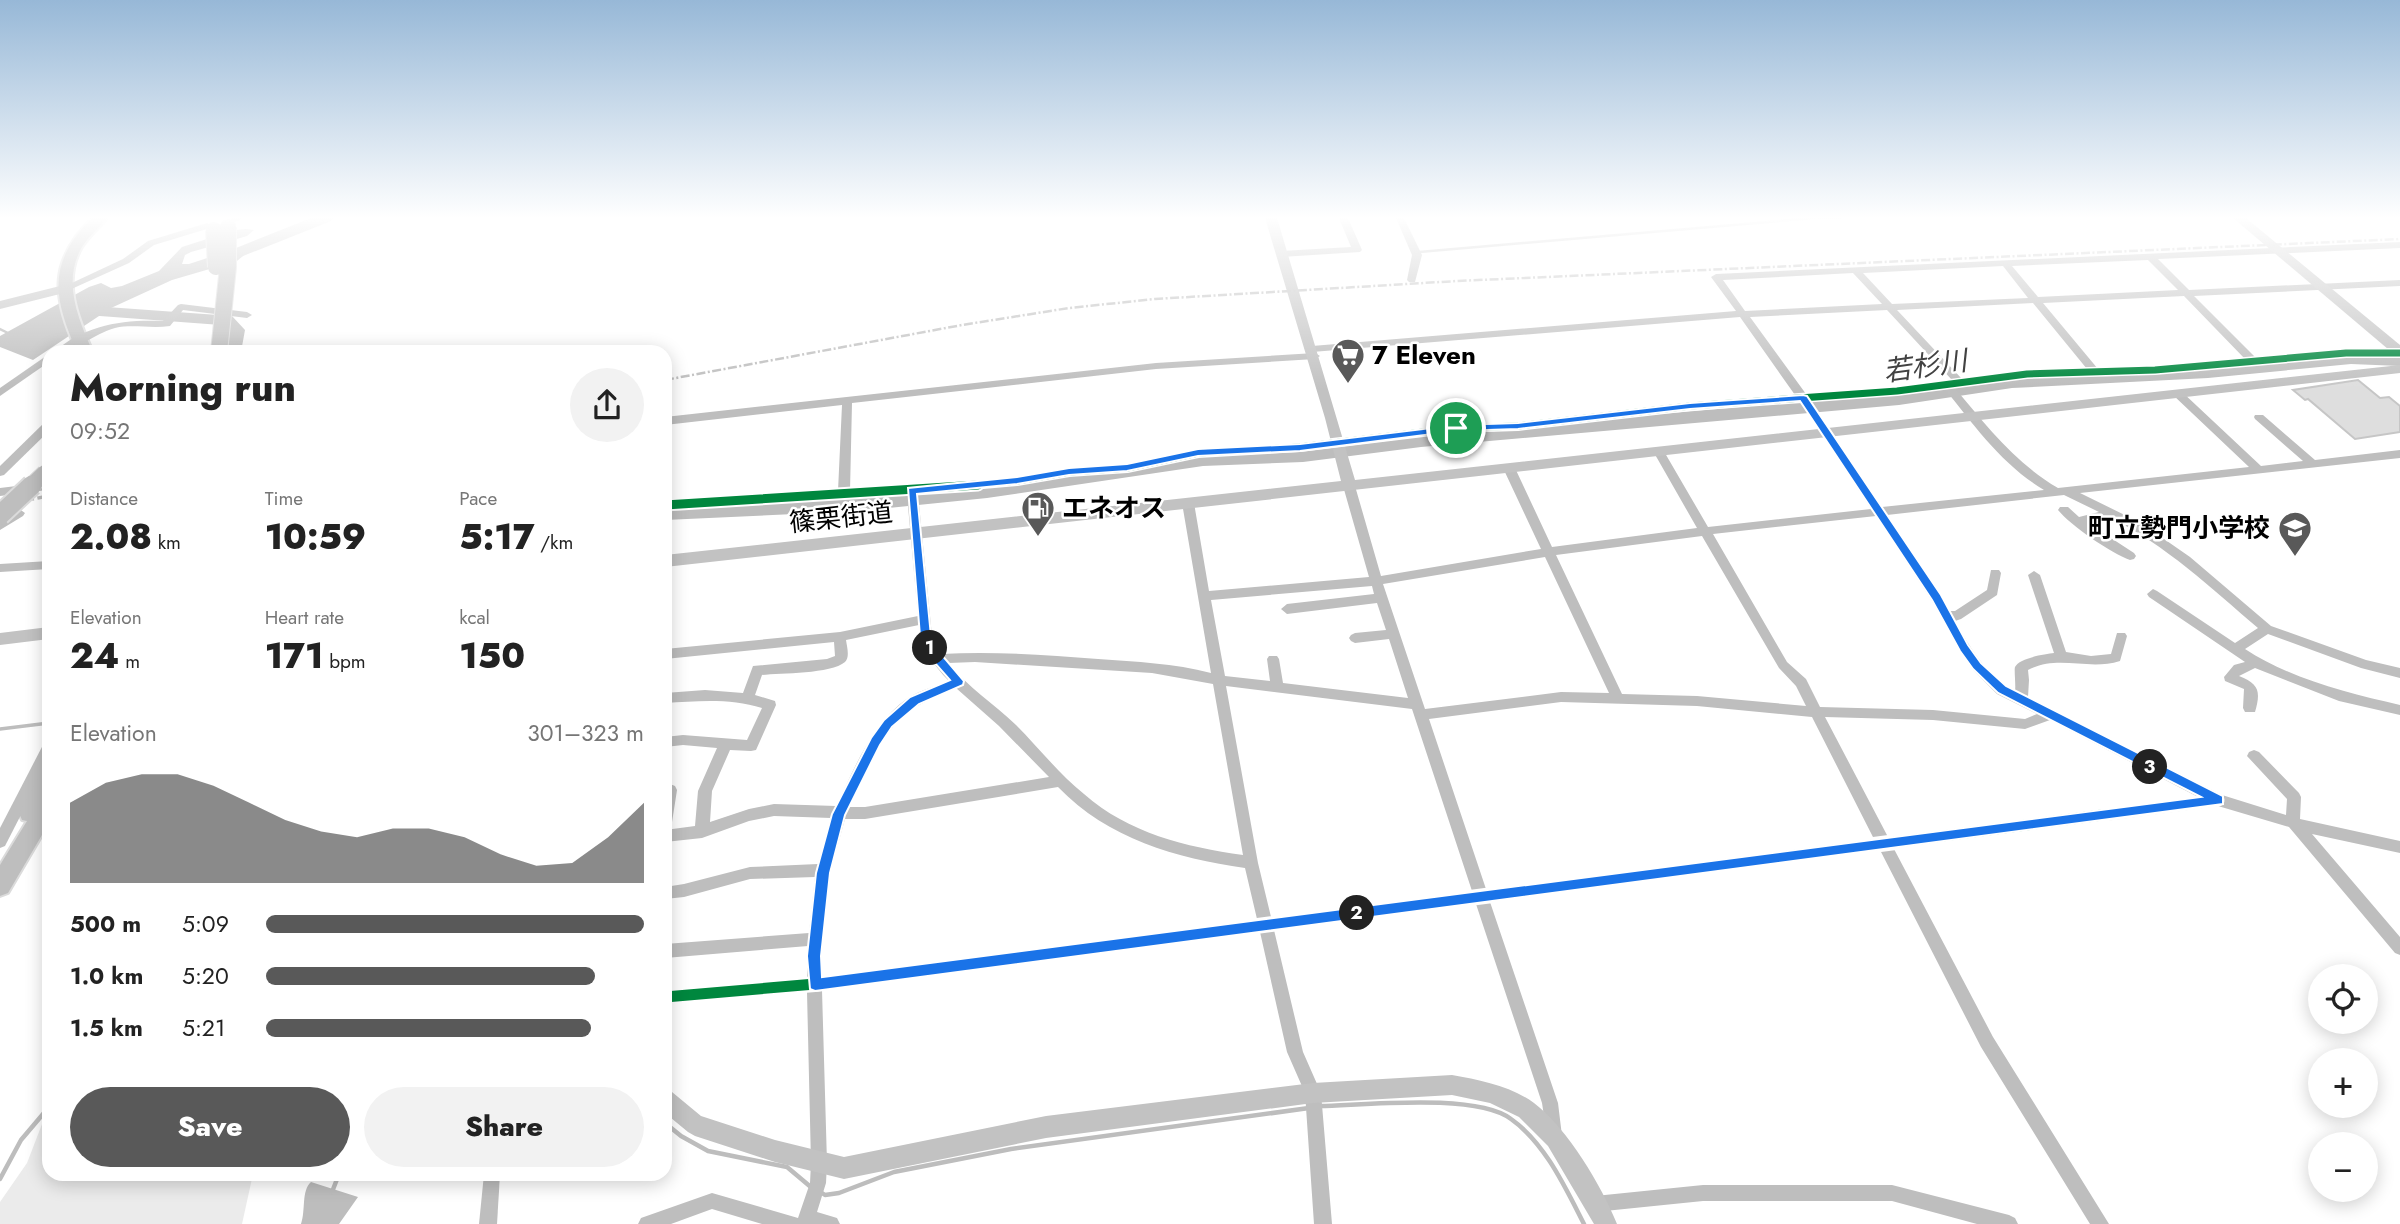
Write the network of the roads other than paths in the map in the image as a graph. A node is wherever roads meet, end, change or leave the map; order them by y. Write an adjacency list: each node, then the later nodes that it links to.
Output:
1 (65, 275): 16 (main road)
2 (100, 275): 16 (street)
3 (215, 275): 24 (main road, bridge)
4 (228, 275): 25 (main road, bridge)
5 (1287, 275): 26 (main road)
6 (1413, 275): 12 (street)
7 (1741, 275): 22 (street)
8 (1860, 275): 19 (street)
9 (2014, 275): 17 (street)
10 (2169, 275): 15 (street)
11 (2308, 275): 14 (main road)
12 (1412, 279)
13 (2400, 283): 14 (street)
14 (2322, 286): 15 (street); 27 (main road)
15 (2185, 292): 17 (street); 28 (street)
16 (65, 294): 18 (main road); 23 (main road)
17 (2034, 300): 19 (street); 31 (street)
18 (0, 305)
19 (1892, 307): 22 (street); 32 (street)
20 (178, 310): 21 (street); 23 (street)
21 (247, 314)
22 (1741, 314): 26 (street); 36 (street)
23 (81, 345)
24 (207, 345)
25 (220, 345)
26 (1313, 352): 37 (street); 43 (main road)
27 (2400, 352): 28 (street)
28 (2253, 361): 31 (street)
29 (42, 362): 34 (street)
30 (2400, 369): 35 (main road, 篠栗街道)
31 (2095, 372): 32 (street)
32 (1959, 382): 33 (street)
33 (1946, 384): 36 (street); 38 (street)
34 (0, 393)
35 (2178, 393): 38 (main road, 篠栗街道); 48 (street)
36 (1803, 398): 42 (street); 43 (street)
37 (848, 400): 40 (street); 56 (street)
38 (1974, 416): 42 (main road, 篠栗街道); 54 (street)
39 (2259, 417): 46 (street)
40 (672, 420)
41 (42, 432): 49 (street)
42 (1824, 433): 44 (main road, 篠栗街道); 61 (street)
43 (1339, 442): 51 (main road); 53 (street)
44 (1658, 451): 47 (main road, 篠栗街道); 65 (street)
45 (2400, 454): 46 (street)
46 (2313, 464): 48 (street)
47 (1509, 468): 51 (main road, 篠栗街道); 67 (street)
48 (2257, 468): 54 (street)
49 (0, 472)
50 (42, 480): 60 (main road, bridge)
51 (1349, 486): 57 (main road, 篠栗街道); 74 (street)
52 (42, 487): 55 (street)
53 (912, 491): 56 (street); 66 (street)
54 (2060, 491): 61 (street); 62 (street)
55 (0, 492)
56 (844, 495): 58 (street)
57 (1188, 503): 66 (main road, 篠栗街道); 76 (street)
58 (672, 505)
59 (2064, 510): 63 (street)
60 (0, 513): 64 (street)
61 (1879, 513): 65 (street); 79 (street)
62 (2111, 513): 63 (street); 81 (street)
63 (2077, 522): 68 (street)
64 (0, 526)
65 (1705, 531): 67 (street); 105 (street)
66 (916, 534): 69 (main road, 篠栗街道); 80 (street)
67 (1548, 552): 74 (street); 100 (street)
68 (2130, 556)
69 (672, 560)
70 (42, 565): 71 (street)
71 (0, 568)
72 (1995, 573): 79 (street)
73 (2034, 575): 90 (street)
74 (1376, 581): 76 (street); 77 (street)
75 (2153, 594): 88 (street)
76 (1203, 596): 95 (street)
77 (1381, 598): 78 (street); 83 (street)
78 (1287, 609)
79 (1947, 616): 101 (street)
80 (924, 619): 85 (street); 91 (street)
81 (2267, 629): 88 (street); 94 (street)
82 (42, 634): 87 (main road)
83 (1393, 634): 86 (street); 103 (street)
84 (2121, 636): 90 (street)
85 (840, 637): 89 (street); 99 (street)
86 (1355, 638)
87 (0, 639)
88 (2235, 649): 93 (street)
89 (672, 653)
90 (2061, 656): 101 (street)
91 (938, 659): 95 (street); 96 (street)
92 (1273, 659): 97 (street)
93 (2256, 663): 102 (street); 104 (street)
94 (2400, 673)
95 (1219, 680): 97 (street); 123 (street)
96 (958, 681): 111 (street); 114 (street)
97 (1277, 687): 103 (street)
98 (672, 697): 99 (street)
99 (748, 697): 108 (street)
100 (1617, 697): 103 (street); 105 (street)
101 (2021, 700): 106 (street)
102 (2250, 708)
103 (1418, 710): 127 (street)
104 (2400, 710)
105 (1816, 712): 106 (street); 120 (street)
106 (2050, 715): 113 (street)
107 (672, 741): 108 (street)
108 (726, 744): 117 (street)
109 (2253, 756): 116 (street)
110 (42, 761): 119 (street)
111 (1062, 781): 114 (street); 123 (street)
112 (42, 791): 122 (main road)
113 (2218, 800): 116 (street); 120 (street)
114 (839, 814): 117 (street); 124 (street)
115 (42, 815): 125 (main road)
116 (2293, 822): 121 (street); 130 (street)
117 (702, 832): 118 (street)
118 (672, 835)
119 (0, 842)
120 (1884, 842): 127 (street); 147 (street)
121 (2400, 847)
122 (0, 862)
123 (1251, 863): 128 (street)
124 (824, 870): 126 (street); 129 (street)
125 (0, 886)
126 (672, 892)
127 (1483, 895): 128 (street); 136 (street)
128 (1265, 926): 132 (street); 134 (street)
129 (816, 939): 131 (street); 132 (street)
130 (2400, 948)
131 (672, 950)
132 (815, 984): 133 (street); 138 (street)
133 (672, 996)
134 (1313, 1103): 136 (main road); 138 (main road); 144 (street)
135 (672, 1105): 138 (main road)
136 (1555, 1139): 139 (main road)
137 (491, 1181): 141 (street)
138 (817, 1181): 140 (street)
139 (1595, 1205): 145 (main road); 146 (street)
140 (801, 1222): 142 (street); 143 (street)
141 (488, 1224)
142 (647, 1224)
143 (831, 1224)
144 (1323, 1224)
145 (1606, 1224)
146 (2009, 1224)
147 (2100, 1224)

